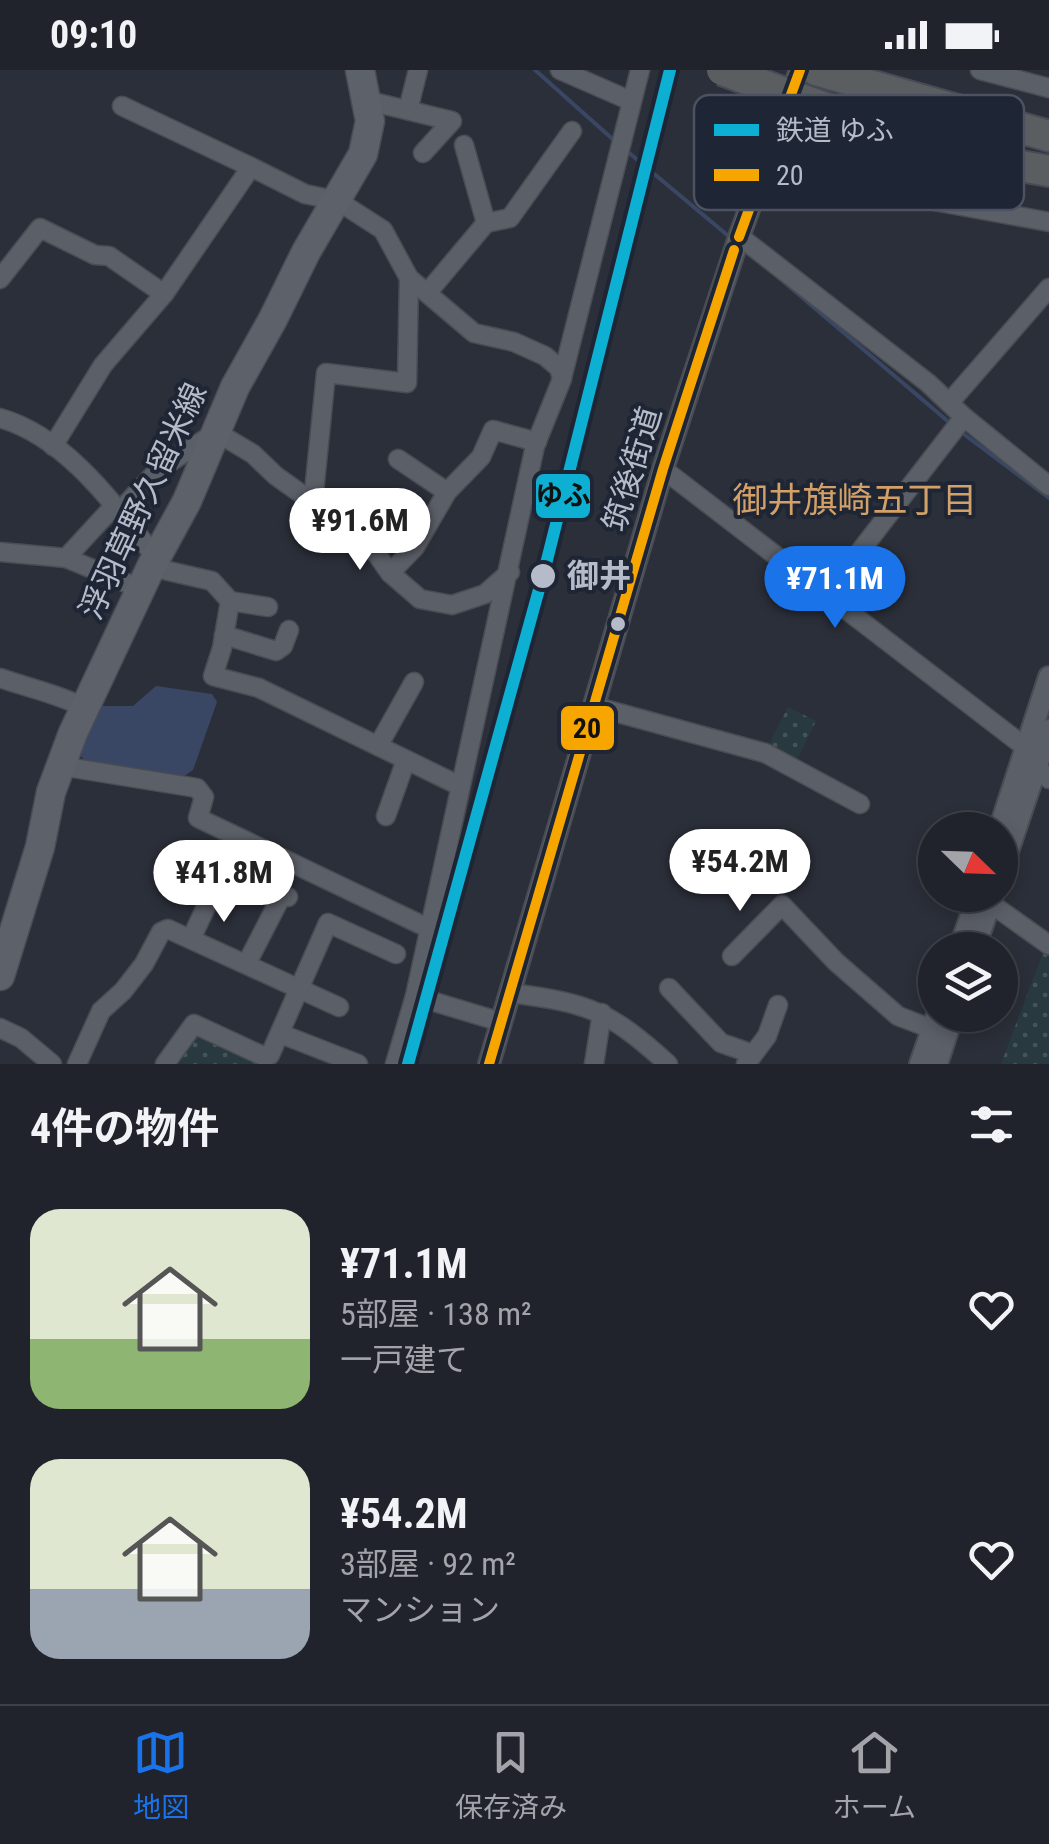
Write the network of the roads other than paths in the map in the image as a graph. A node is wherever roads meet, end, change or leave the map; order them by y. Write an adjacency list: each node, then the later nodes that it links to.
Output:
1 (360, 70): 13 (main road, 浮羽草野久留米線)
2 (418, 70): 16 (street)
3 (560, 70): 14 (street)
4 (640, 70): 14 (street)
5 (722, 70): 10 (highway, bridge)
6 (800, 70): 11 (street, 筑後街道)
7 (816, 70): 12 (highway)
8 (980, 70): 9 (street)
9 (1049, 88)
10 (790, 95)
11 (791, 95)
12 (898, 95)
13 (366, 100): 16 (street); 23 (main road, 浮羽草野久留米線)
14 (631, 102): 34 (street)
15 (122, 106): 21 (street)
16 (408, 110): 19 (street)
17 (572, 130): 27 (street)
18 (464, 145): 27 (street)
19 (423, 153)
20 (1024, 166): 22 (highway, bridge)
21 (251, 167): 23 (street); 33 (street)
22 (1049, 171)
23 (338, 200): 29 (street); 38 (main road, 浮羽草野久留米線)
24 (749, 210): 28 (street, 筑後街道)
25 (984, 210): 26 (street)
26 (1049, 222)
27 (486, 223): 32 (street)
28 (737, 241): 35 (street); 42 (street, 筑後街道)
29 (410, 278): 32 (street); 45 (street)
30 (0, 279): 33 (street)
31 (1049, 288): 35 (street)
32 (428, 292): 34 (street)
33 (164, 294): 40 (street)
34 (562, 379): 39 (street)
35 (949, 404): 36 (street)
36 (964, 417): 43 (street); 52 (street)
37 (0, 418): 40 (street)
38 (216, 432): 45 (street); 46 (street); 49 (main road, 浮羽草野久留米線)
39 (536, 442): 44 (street); 50 (street)
40 (54, 446): 46 (street)
41 (398, 460): 44 (street)
42 (663, 468): 52 (street); 60 (street, 筑後街道)
43 (1049, 486)
44 (447, 492): 51 (street)
45 (313, 502): 51 (street)
46 (117, 509): 48 (street); 49 (street)
47 (0, 552): 48 (street)
48 (66, 558): 49 (street)
49 (150, 572): 53 (street); 61 (main road, 浮羽草野久留米線)
50 (510, 572): 51 (street); 68 (street)
51 (390, 573)
52 (828, 594): 64 (street)
53 (230, 601): 54 (street); 56 (street)
54 (268, 607)
55 (289, 630): 56 (street)
56 (224, 635): 63 (street)
57 (1049, 677): 64 (street)
58 (0, 678): 61 (street)
59 (414, 682): 63 (street)
60 (593, 706): 69 (street); 85 (street, 筑後街道)
61 (86, 708): 66 (main road, 浮羽草野久留米線)
62 (1049, 730): 67 (street)
63 (378, 746): 65 (street)
64 (1025, 747): 67 (street); 70 (street)
65 (406, 760): 68 (street); 71 (street)
66 (61, 766): 76 (street); 82 (main road, 浮羽草野久留米線)
67 (1043, 774): 72 (street)
68 (460, 786): 76 (street)
69 (860, 804)
70 (1005, 812)
71 (386, 816)
72 (1018, 833)
73 (239, 878): 77 (street)
74 (288, 897): 81 (street)
75 (1005, 912): 78 (street)
76 (430, 929): 86 (street)
77 (191, 939): 81 (street); 98 (street)
78 (1049, 945)
79 (396, 954): 84 (street)
80 (732, 956): 90 (street)
81 (247, 964): 84 (street)
82 (0, 976)
83 (670, 988): 96 (street)
84 (300, 989): 88 (street); 95 (street)
85 (510, 993): 89 (street); 91 (street, 筑後街道)
86 (415, 996): 91 (street); 101 (street)
87 (778, 1005): 96 (street)
88 (338, 1007)
89 (602, 1013): 103 (street); 104 (street)
90 (918, 1019)
91 (502, 1022): 102 (street, 筑後街道)
92 (0, 1028): 97 (street)
93 (931, 1032): 105 (street)
94 (947, 1032): 106 (street)
95 (281, 1034): 99 (street); 100 (street)
96 (749, 1059)
97 (52, 1064)
98 (77, 1064)
99 (165, 1064)
100 (358, 1064)
101 (395, 1064)
102 (489, 1064)
103 (594, 1064)
104 (668, 1064)
105 (920, 1064)
106 (937, 1064)

